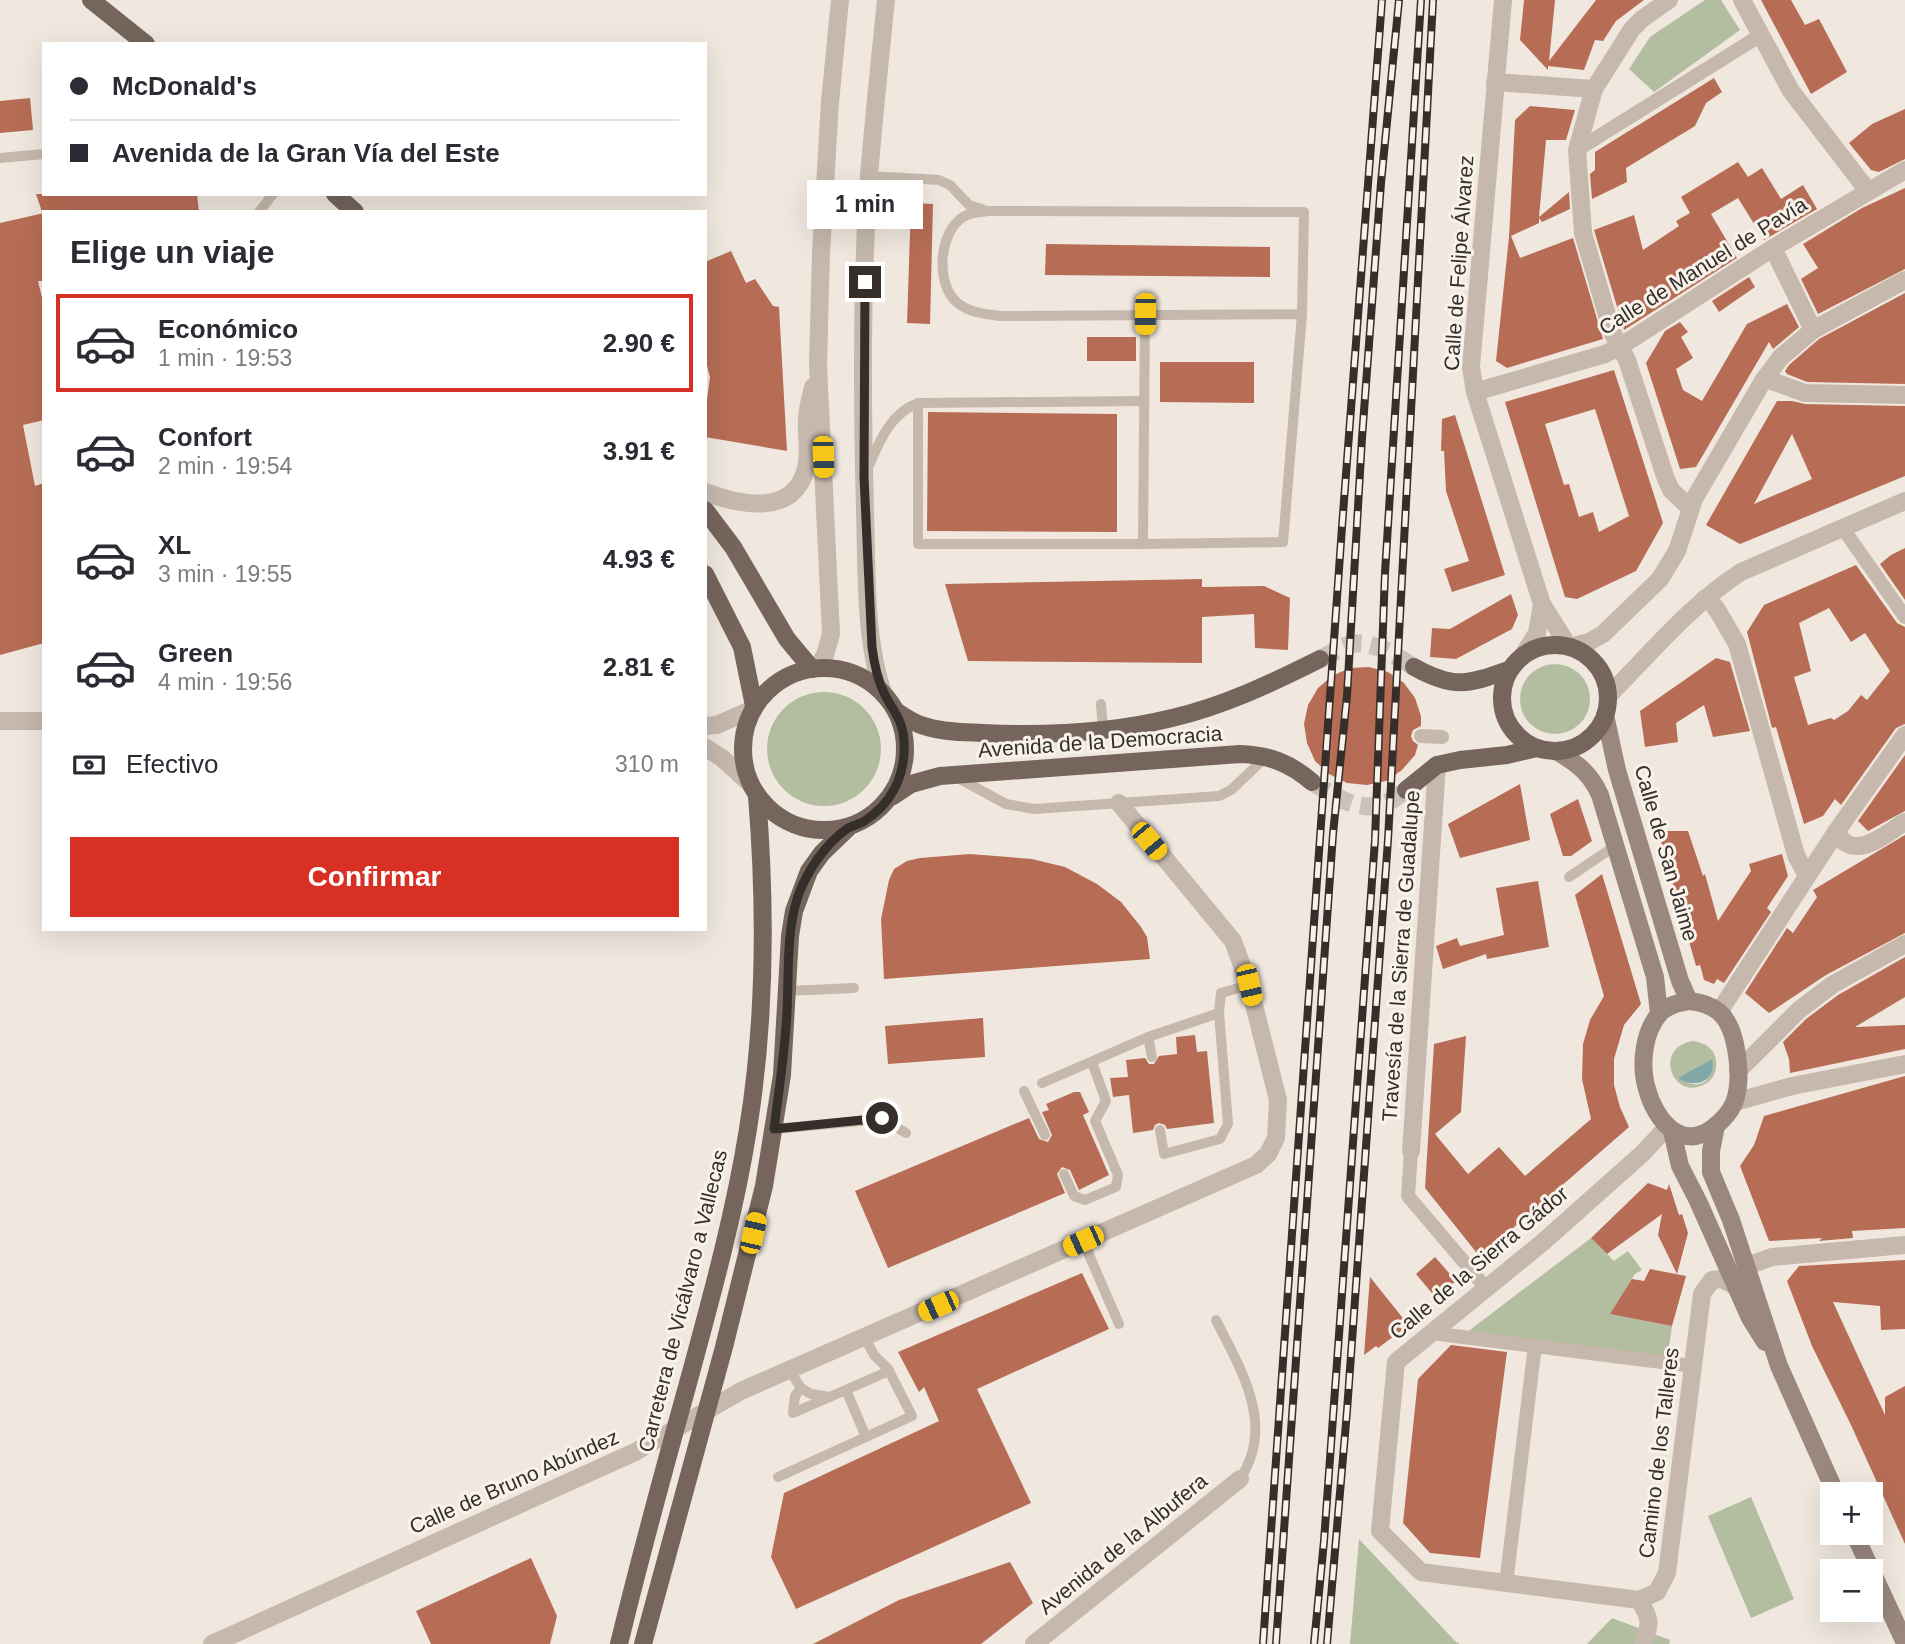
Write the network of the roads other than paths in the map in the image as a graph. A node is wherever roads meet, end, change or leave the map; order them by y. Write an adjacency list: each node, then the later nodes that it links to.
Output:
1 (90, 0): 8 (main road)
2 (840, 0): 26 (street)
3 (886, 0): 15 (street)
4 (1503, 0): 9 (street, Calle de Felipe Álvarez)
5 (1669, 0): 10 (street)
6 (1742, 0): 7 (street)
7 (1761, 36): 11 (street); 16 (street)
8 (143, 42)
9 (1495, 82): 10 (street); 28 (street, Calle de Felipe Álvarez)
10 (1594, 89): 11 (street)
11 (1577, 150): 25 (street)
12 (42, 154): 13 (lane)
13 (0, 158)
14 (1905, 170): 16 (street, Calle de Manuel de Pavía)
15 (869, 176): 19 (lane); 32 (street)
16 (1868, 191): 20 (street, Calle de Manuel de Pavía)
17 (337, 196): 18 (main road)
18 (353, 210)
19 (989, 211): 22 (lane); 23 (lane)
20 (1773, 248): 24 (street); 25 (street, Calle de Manuel de Pavía)
21 (1905, 280): 24 (street)
22 (1145, 314): 23 (lane); 30 (lane)
23 (1302, 314): 38 (lane)
24 (1813, 330): 27 (street)
25 (1621, 346): 28 (street, Calle de Manuel de Pavía); 35 (street)
26 (818, 366): 33 (street); 47 (street)
27 (1763, 381): 29 (street); 35 (street)
28 (1475, 392): 41 (street, Calle de Felipe Álvarez)
29 (1905, 395)
30 (1144, 401): 31 (lane); 38 (lane)
31 (918, 403): 32 (lane); 38 (lane)
32 (864, 477): 48 (street)
33 (707, 493)
34 (1905, 501): 37 (street)
35 (1690, 508): 43 (street)
36 (707, 513): 47 (main road)
37 (1842, 527): 40 (street); 42 (street)
38 (1143, 544)
39 (707, 578): 51 (main road)
40 (1704, 599): 49 (street); 76 (street)
41 (1542, 604): 43 (street, Calle de Felipe Álvarez); 45 (street)
42 (1905, 617)
43 (1569, 647): 45 (main road); 49 (main road)
44 (1320, 659): 57 (main road, Avenida de la Democracia)
45 (1516, 664): 46 (main road); 62 (main road)
46 (1414, 667)
47 (815, 668): 48 (main road); 51 (main road)
48 (884, 695): 52 (main road)
49 (1608, 696): 53 (main road)
50 (1101, 704): 57 (lane)
51 (754, 707): 56 (street); 68 (main road)
52 (896, 711): 57 (main road, Avenida de la Democracia); 70 (main road)
53 (1605, 715): 63 (main road); 82 (main road, Calle de San Jaime)
54 (0, 721): 55 (street)
55 (42, 721)
56 (707, 726)
57 (1103, 729)
58 (1905, 735): 74 (street)
59 (1421, 736): 60 (street)
60 (1442, 737)
61 (707, 748): 68 (street)
62 (1536, 748): 63 (main road); 65 (main road)
63 (1556, 751): 75 (main road)
64 (1267, 756): 66 (main road, Avenida de la Democracia); 67 (main road, Avenida de la Democracia); 71 (lane)
65 (1437, 765): 69 (main road); 100 (street, Travesía de la Sierra de Guadalupe)
66 (955, 776): 70 (main road, Avenida de la Democracia); 71 (lane)
67 (1312, 782)
68 (753, 789): 73 (main road); 120 (main road, Carretera de Vicálvaro a Vallecas)
69 (1406, 790)
70 (890, 798): 73 (main road)
71 (1119, 803): 79 (street, Calle de Bruno Abúndez)
72 (1905, 822): 74 (street)
73 (847, 829): 81 (main road)
74 (1836, 832): 76 (street)
75 (1615, 846): 77 (lane); 85 (main road)
76 (1807, 876): 83 (street)
77 (1569, 877)
78 (1905, 944): 90 (street)
79 (1249, 985): 84 (lane); 102 (street, Calle de Bruno Abúndez)
80 (854, 988): 81 (lane)
81 (787, 991): 95 (main road)
82 (1689, 1002): 83 (main road); 85 (main road)
83 (1719, 1012): 90 (main road)
84 (1219, 1013): 86 (lane); 96 (lane)
85 (1659, 1014): 97 (main road)
86 (1148, 1037): 87 (lane); 88 (lane)
87 (1152, 1057)
88 (1092, 1062): 91 (lane); 101 (lane)
89 (1905, 1064): 93 (street)
90 (1738, 1071): 93 (main road)
91 (1042, 1083)
92 (1024, 1091): 99 (lane)
93 (1735, 1102): 94 (main road)
94 (1716, 1126): 97 (main road); 104 (main road)
95 (774, 1129): 98 (lane); 119 (main road)
96 (1160, 1129)
97 (1670, 1129): 105 (main road); 106 (street, Calle de la Sierra Gádor)
98 (906, 1133)
99 (1045, 1135)
100 (1411, 1151): 106 (street)
101 (1064, 1174)
102 (1083, 1241): 108 (lane); 110 (street, Calle de Bruno Abúndez)
103 (1905, 1245): 104 (street)
104 (1746, 1266): 113 (main road)
105 (1737, 1287): 112 (street, Camino de los Talleres); 113 (main road)
106 (1486, 1288): 109 (street, Calle de la Sierra Gádor)
107 (1216, 1320): 123 (lane)
108 (1119, 1324)
109 (1432, 1333): 111 (street); 126 (street, Calle de la Sierra Gádor)
110 (865, 1338): 114 (street, Calle de Bruno Abúndez); 115 (lane)
111 (1535, 1345): 112 (street); 126 (street)
112 (1693, 1366): 127 (street, Camino de los Talleres)
113 (1779, 1366): 124 (main road)
114 (789, 1370): 116 (lane); 119 (street, Calle de Bruno Abúndez)
115 (889, 1371): 117 (lane); 121 (lane)
116 (801, 1388): 118 (lane); 118 (lane)
117 (846, 1390): 118 (lane); 121 (lane)
118 (831, 1397)
119 (705, 1414): 120 (street, Calle de Bruno Abúndez); 131 (main road)
120 (675, 1431): 128 (street, Calle de Bruno Abúndez); 130 (main road, Carretera de Vicálvaro a Vallecas)
121 (866, 1437): 122 (lane)
122 (778, 1477)
123 (1240, 1479): 132 (street, Avenida de la Albufera)
124 (1831, 1482)
125 (1860, 1545): 129 (main road)
126 (1506, 1584): 127 (street, Calle de la Sierra Gádor)
127 (1639, 1600): 133 (street)
128 (215, 1643)
129 (1905, 1643)
130 (619, 1644)
131 (643, 1644)
132 (1034, 1644)
133 (1643, 1644)

